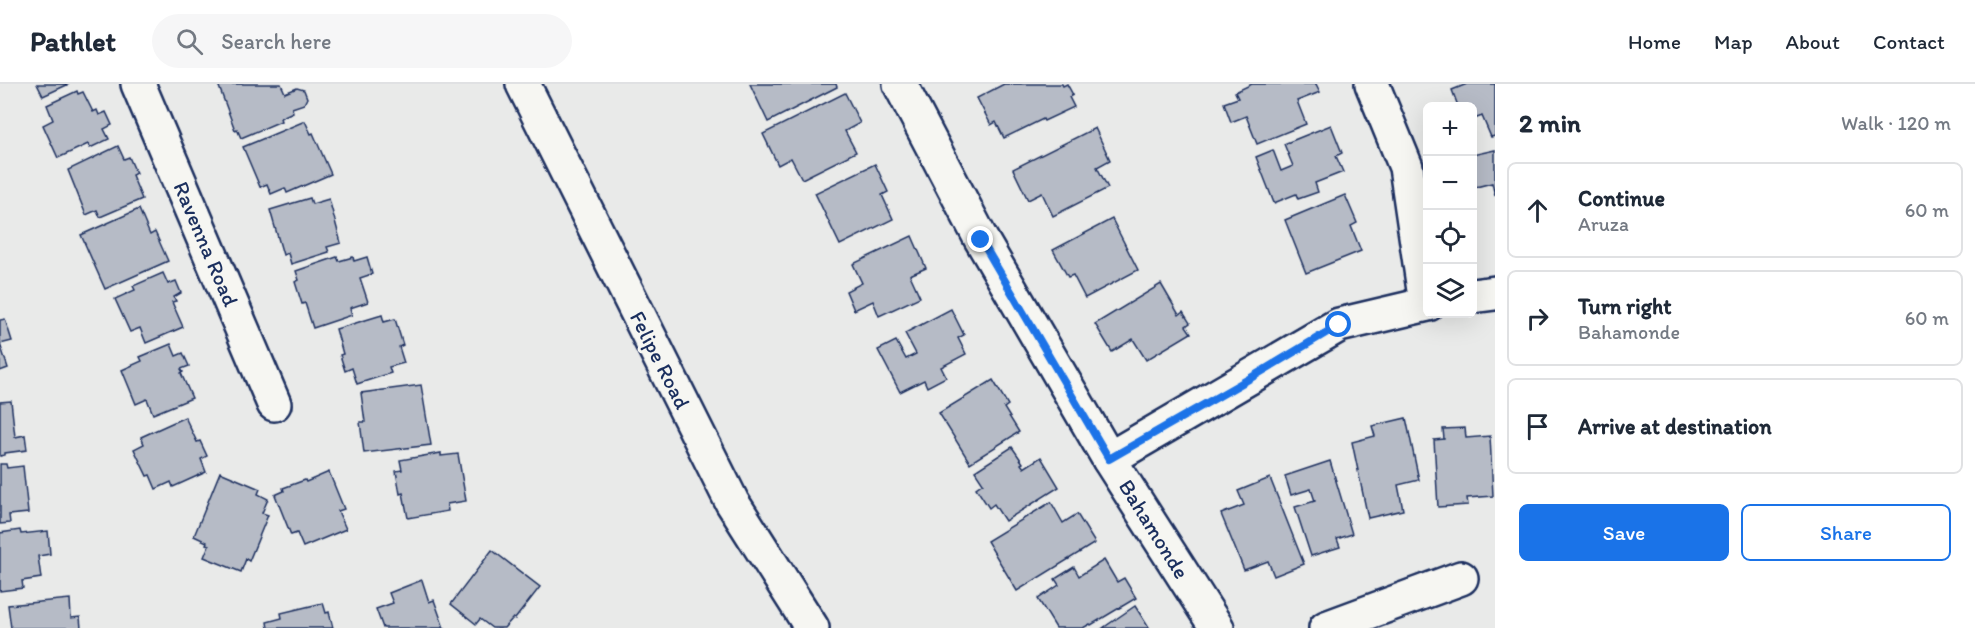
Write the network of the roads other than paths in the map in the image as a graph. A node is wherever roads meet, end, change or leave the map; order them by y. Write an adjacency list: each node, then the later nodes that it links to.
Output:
1 (138, 84): 9 (street, Ravenna Road)
2 (523, 84): 12 (street, Felipe Road)
3 (900, 84): 10 (street, Bahamonde)
4 (1372, 84): 5 (street)
5 (1423, 278)
6 (1495, 293): 7 (street)
7 (1477, 295)
8 (1423, 305): 10 (street)
9 (274, 404)
10 (1109, 459): 13 (street, Bahamonde)
11 (1461, 578): 14 (street)
12 (812, 628)
13 (1217, 628)
14 (1326, 628)

